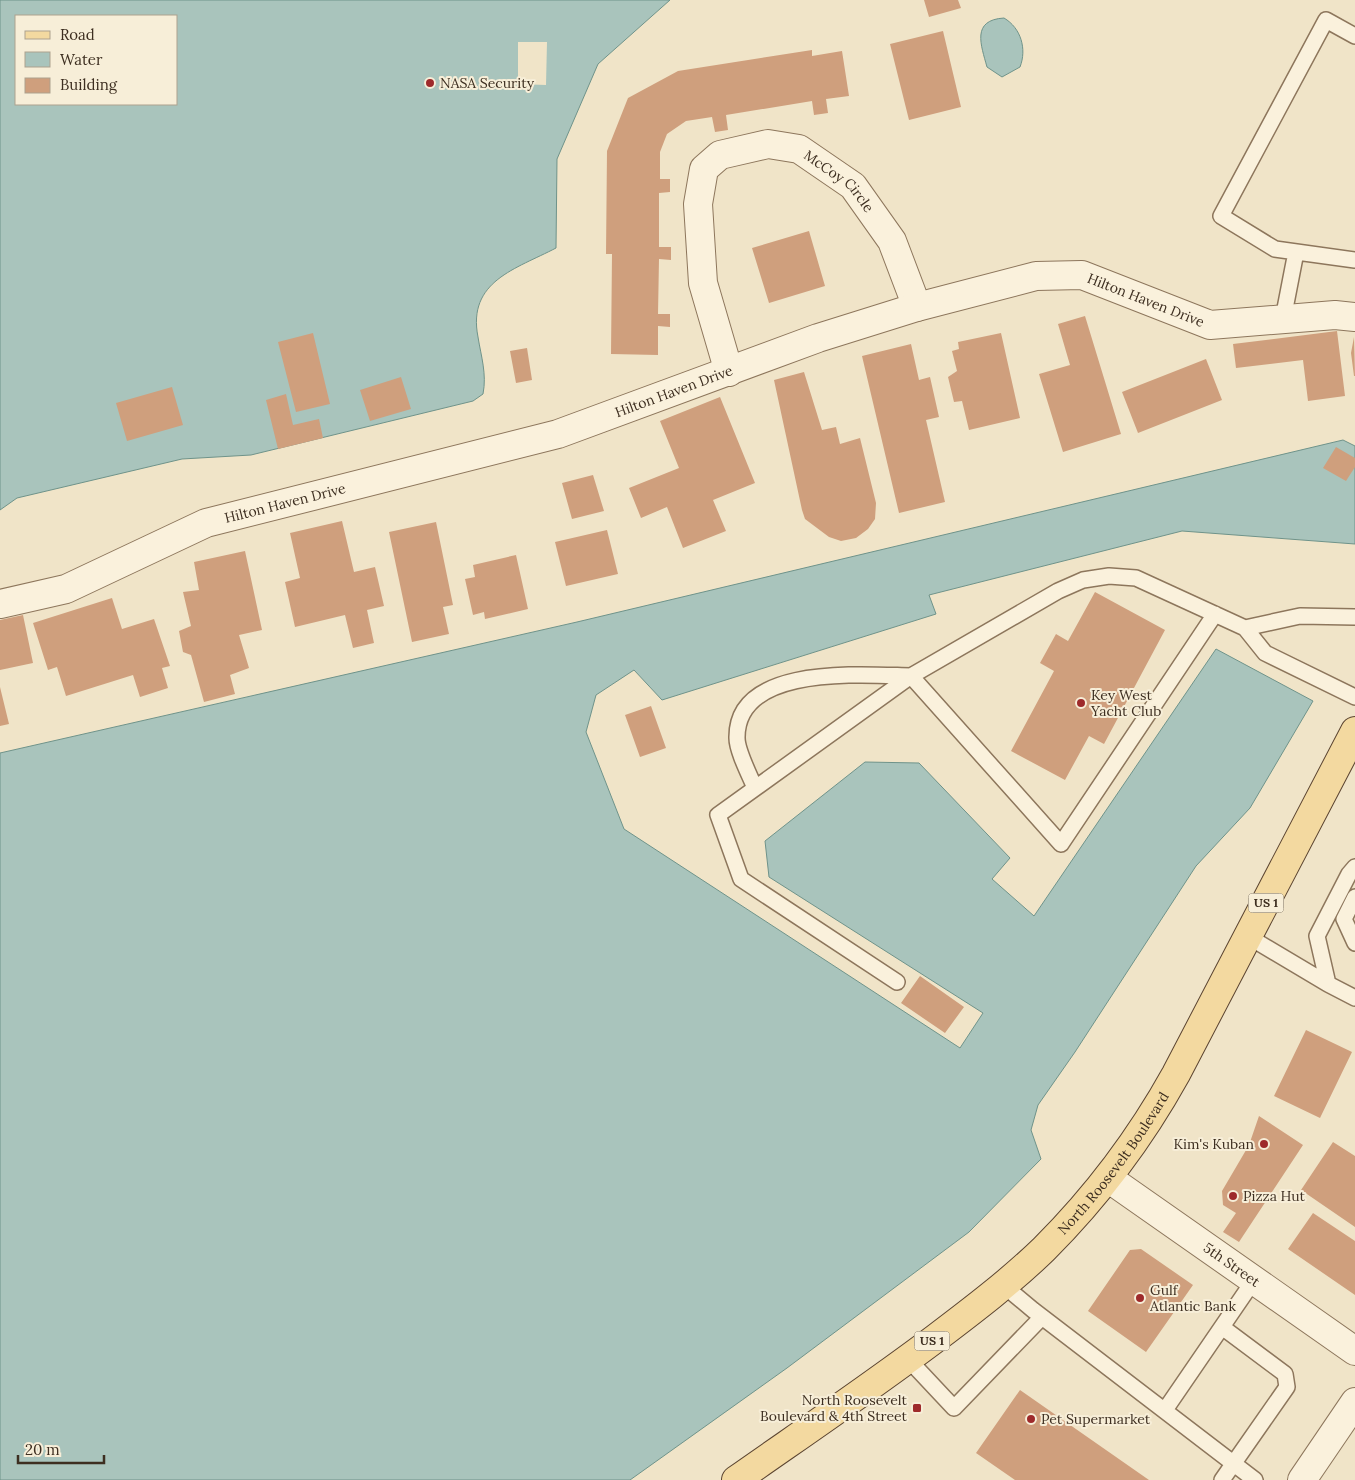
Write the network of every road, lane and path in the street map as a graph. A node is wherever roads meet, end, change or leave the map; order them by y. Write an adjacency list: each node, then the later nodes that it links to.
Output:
1 (1355, 36): 2 (lane)
2 (1296, 252): 3 (lane); 6 (lane)
3 (1355, 260)
4 (917, 307): 6 (street, Hilton Haven Drive); 7 (street, Hilton Haven Drive); 7 (street, McCoy Circle)
5 (1355, 317): 6 (street, Hilton Haven Drive)
6 (1283, 319)
7 (729, 372): 8 (street, Hilton Haven Drive)
8 (0, 604)
9 (1215, 614): 11 (lane); 12 (lane); 12 (lane)
10 (1355, 617): 11 (lane)
11 (1245, 628): 13 (lane)
12 (911, 676): 15 (lane); 15 (lane)
13 (1355, 697)
14 (1355, 731): 18 (main road, North Roosevelt Boulevard / US 1)
15 (756, 788): 20 (lane)
16 (1355, 868): 21 (lane)
17 (1355, 897): 19 (lane)
18 (1248, 937): 21 (lane); 23 (main road, North Roosevelt Boulevard / US 1)
19 (1355, 943)
20 (897, 982)
21 (1328, 984): 22 (lane)
22 (1355, 998)
23 (1108, 1178): 24 (street, 5th Street); 25 (main road, North Roosevelt Boulevard / US 1)
24 (1254, 1280): 27 (lane); 28 (street, 5th Street)
25 (1004, 1285): 26 (lane); 29 (main road, North Roosevelt Boulevard / US 1)
26 (1042, 1317): 29 (lane); 31 (lane)
27 (1222, 1327): 31 (lane); 32 (lane)
28 (1355, 1351)
29 (908, 1359): 33 (main road, North Roosevelt Boulevard / US 1)
30 (1355, 1402): 36 (street)
31 (1165, 1410): 32 (lane)
32 (1233, 1463): 34 (lane); 35 (lane)
33 (736, 1480)
34 (1222, 1480)
35 (1255, 1480)
36 (1302, 1480)

